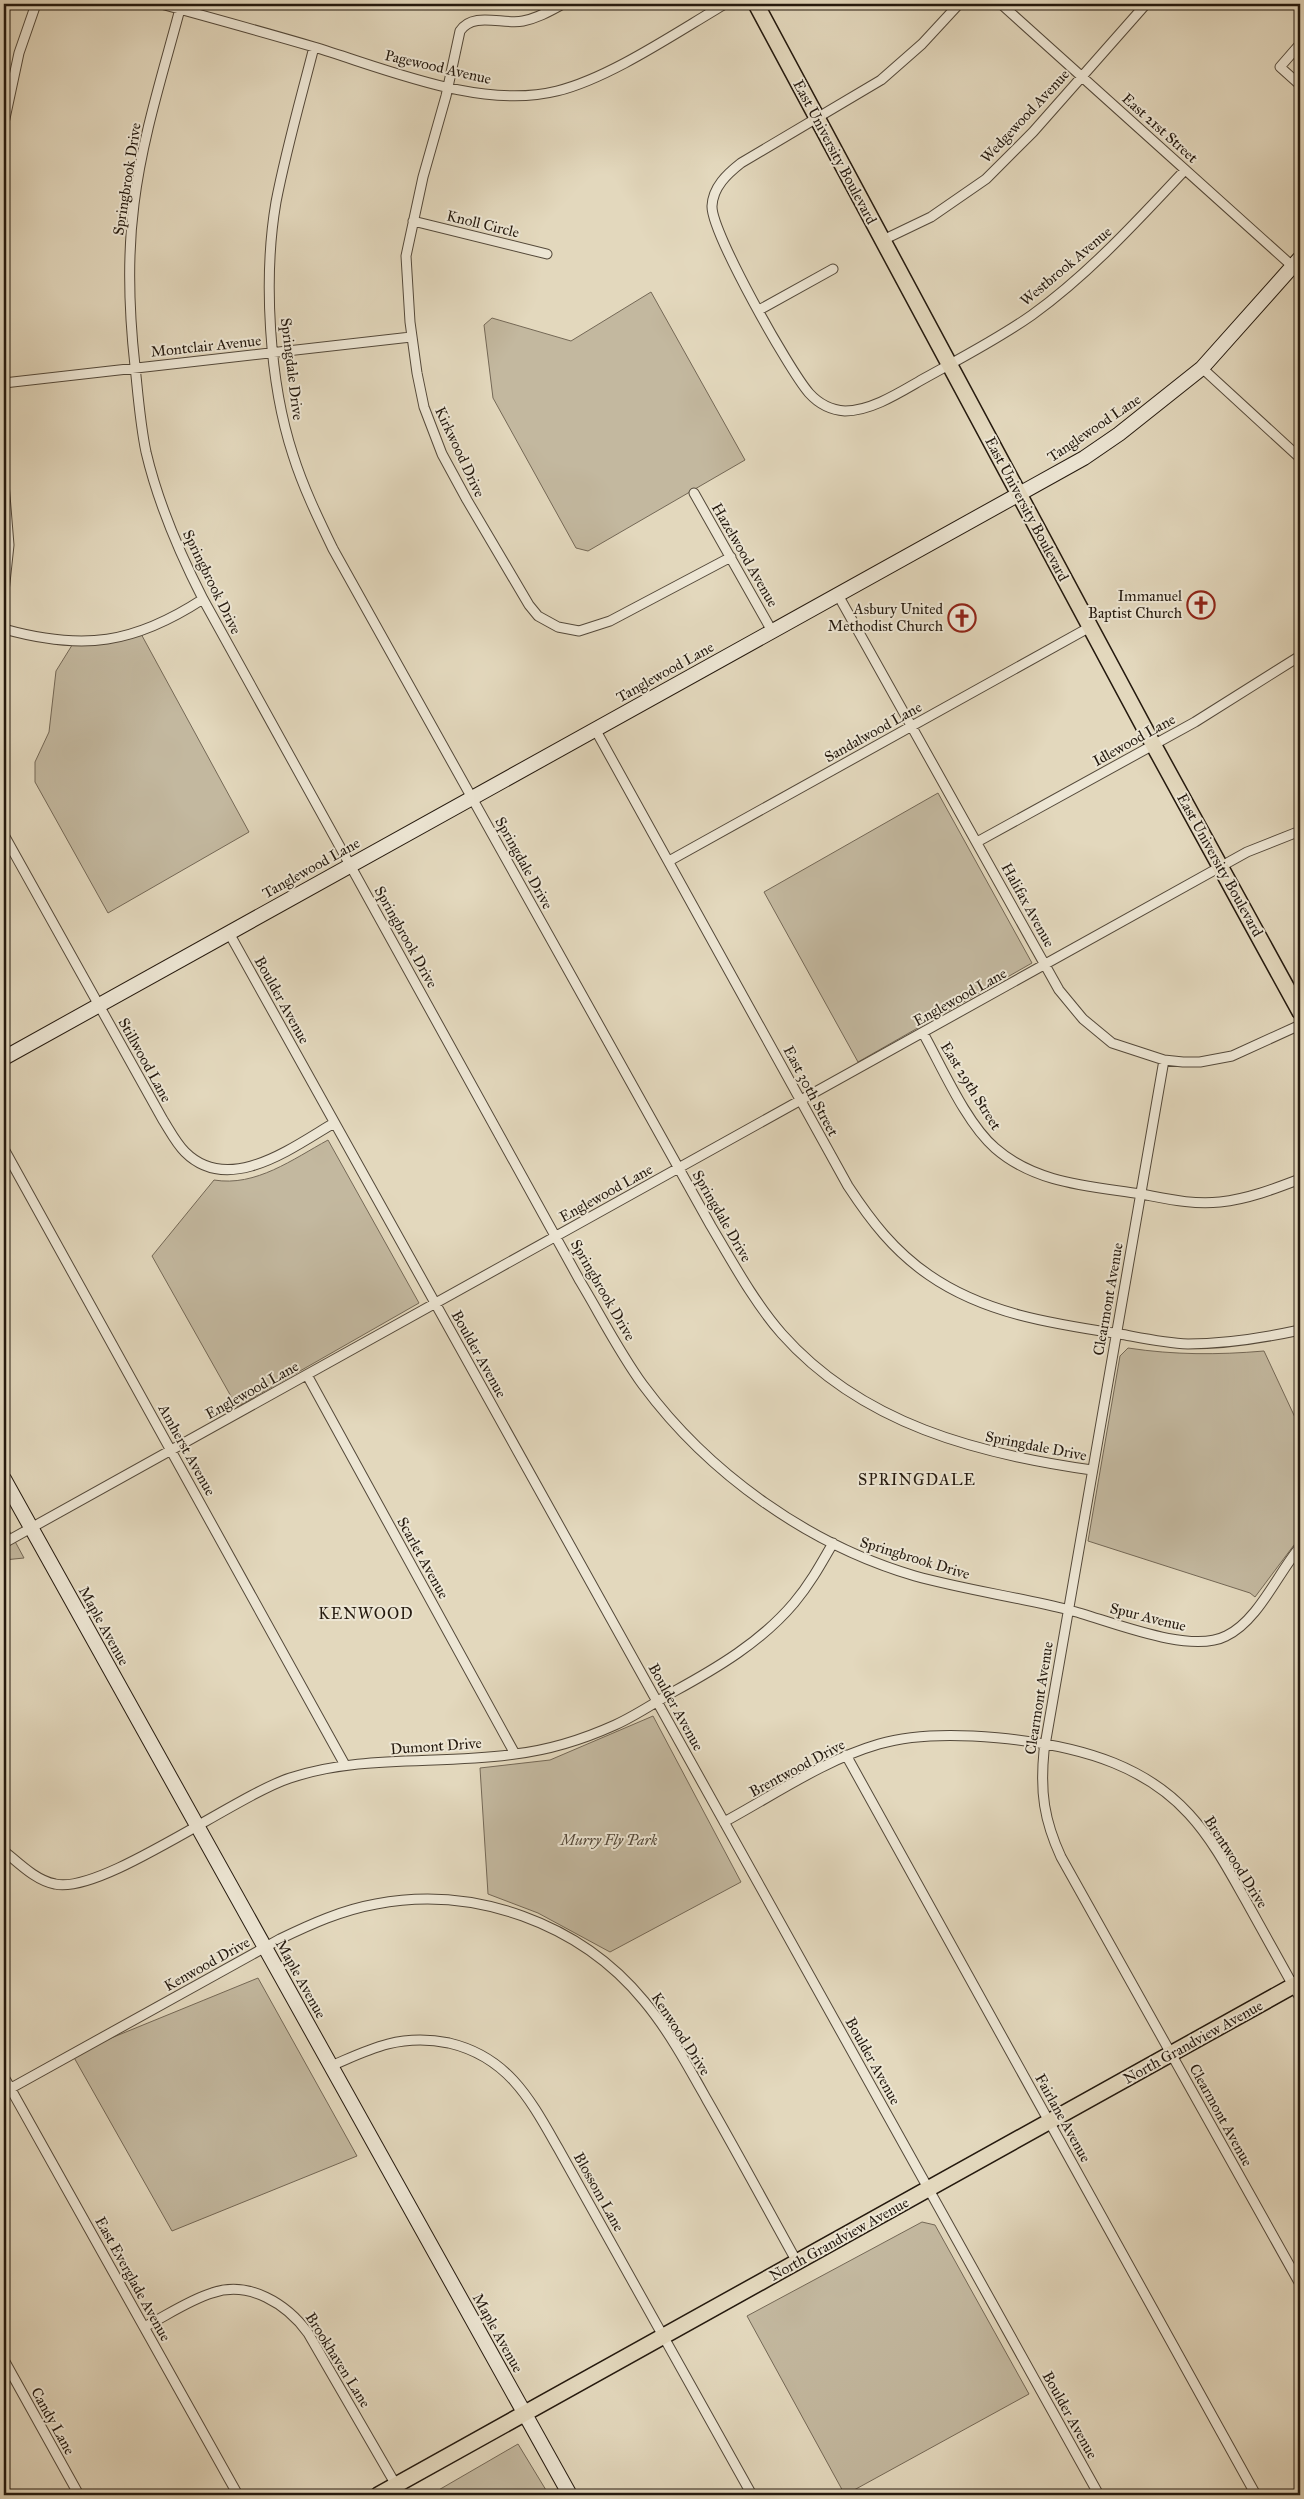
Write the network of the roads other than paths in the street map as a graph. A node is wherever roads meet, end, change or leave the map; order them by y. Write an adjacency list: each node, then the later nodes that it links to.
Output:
1 (36, 4): 16 (street)
2 (161, 4): 9 (street, Pagewood Avenue)
3 (563, 4): 14 (street, Kirkwood Drive)
4 (725, 4): 14 (street, Pagewood Avenue)
5 (756, 4): 15 (main road, East University Boulevard)
6 (959, 4): 15 (street, Westbrook Avenue)
7 (1001, 4): 12 (street, East 21st Street)
8 (1146, 4): 12 (street, Wedgewood Avenue)
9 (180, 9): 11 (street, Pagewood Avenue); 27 (street, Springbrook Drive)
10 (1300, 44): 13 (street)
11 (314, 47): 14 (street, Pagewood Avenue); 25 (street, Springdale Drive)
12 (1081, 76): 17 (street, East 21st Street); 19 (street, Wedgewood Avenue)
13 (1300, 85)
14 (447, 86): 18 (street, Kirkwood Drive)
15 (818, 119): 19 (main road, East University Boulevard); 23 (street, Westbrook Avenue)
16 (4, 123)
17 (1185, 170): 21 (street, East 21st Street); 26 (street, Westbrook Avenue)
18 (413, 221): 20 (street, Knoll Circle); 24 (street, Kirkwood Drive)
19 (883, 240): 26 (main road, East University Boulevard)
20 (547, 254)
21 (1298, 266): 28 (main road, Tanglewood Lane)
22 (833, 269): 23 (street)
23 (759, 310): 26 (street, Westbrook Avenue)
24 (411, 337): 25 (street, Montclair Avenue); 34 (street, Kirkwood Drive)
25 (273, 352): 27 (street, Montclair Avenue); 45 (street, Springdale Drive)
26 (950, 364): 33 (main road, East University Boulevard)
27 (136, 368): 29 (street, Montclair Avenue); 37 (street, Springbrook Drive)
28 (1202, 368): 30 (street); 33 (main road, Tanglewood Lane)
29 (4, 383)
30 (1300, 458)
31 (4, 483): 35 (street)
32 (694, 493): 34 (street, Hazelwood Avenue)
33 (1020, 494): 36 (main road, Tanglewood Lane); 38 (main road, East University Boulevard)
34 (731, 557): 40 (street, Hazelwood Avenue)
35 (4, 592)
36 (838, 595): 40 (main road, Tanglewood Lane); 42 (street, Halifax Avenue)
37 (203, 599): 39 (street); 50 (street, Springbrook Drive)
38 (1090, 627): 42 (street, Sandalwood Lane); 44 (main road, East University Boulevard)
39 (4, 629)
40 (772, 631): 43 (main road, Tanglewood Lane)
41 (1300, 656): 44 (street, Idlewood Lane)
42 (912, 726): 48 (street, Halifax Avenue); 49 (street, Sandalwood Lane)
43 (595, 729): 45 (main road, Tanglewood Lane); 49 (street, East 30th Street)
44 (1154, 744): 48 (street, Idlewood Lane); 51 (main road, East University Boulevard)
45 (472, 798): 50 (main road, Tanglewood Lane); 63 (street, Springdale Drive)
46 (1300, 831): 51 (street, Englewood Lane)
47 (4, 835): 54 (street, Stillwood Lane)
48 (977, 842): 53 (street, Halifax Avenue)
49 (669, 862): 60 (street, East 30th Street)
50 (350, 865): 52 (main road, Tanglewood Lane); 66 (street, Springbrook Drive)
51 (1221, 867): 53 (street, Englewood Lane); 55 (main road, East University Boulevard)
52 (228, 933): 54 (main road, Tanglewood Lane); 61 (street, Boulder Avenue)
53 (1046, 964): 57 (street, Englewood Lane); 59 (street, Halifax Avenue)
54 (100, 1005): 58 (main road, Tanglewood Lane); 61 (street, Stillwood Lane)
55 (1300, 1012)
56 (1300, 1025): 59 (street, Halifax Avenue)
57 (922, 1033): 60 (street, Englewood Lane); 65 (street, East 29th Street)
58 (4, 1058)
59 (1164, 1060): 65 (street, Clearmont Avenue)
60 (802, 1100): 63 (street, Englewood Lane); 69 (street, East 30th Street)
61 (334, 1123): 67 (street, Boulder Avenue)
62 (4, 1149): 71 (street, Amherst Avenue)
63 (679, 1168): 66 (street, Englewood Lane); 72 (street, Springdale Drive)
64 (1300, 1179): 65 (street, East 29th Street)
65 (1141, 1194): 69 (street, Clearmont Avenue)
66 (556, 1236): 67 (street, Englewood Lane); 76 (street, Springbrook Drive)
67 (435, 1304): 70 (street, Englewood Lane); 79 (street, Boulder Avenue)
68 (1300, 1330): 69 (street, East 30th Street)
69 (1116, 1334): 72 (street, Clearmont Avenue)
70 (306, 1375): 71 (street, Englewood Lane); 81 (street, Scarlet Avenue)
71 (171, 1450): 74 (street, Englewood Lane); 83 (street, Amherst Avenue)
72 (1092, 1470): 78 (street, Clearmont Avenue)
73 (4, 1479): 74 (main road, Maple Avenue)
74 (31, 1528): 75 (street, Englewood Lane); 85 (main road, Maple Avenue)
75 (4, 1543)
76 (833, 1543): 78 (street, Springbrook Drive); 79 (street, Dumont Drive)
77 (1300, 1549): 78 (street, Spur Avenue)
78 (1067, 1609): 80 (street, Clearmont Avenue)
79 (656, 1701): 81 (street, Dumont Drive); 84 (street, Boulder Avenue)
80 (1045, 1745): 82 (street, Brentwood Drive); 88 (street, Brentwood Drive); 89 (street, Clearmont Avenue)
81 (515, 1754): 83 (street, Dumont Drive)
82 (846, 1755): 84 (street, Brentwood Drive); 93 (street, Fairlane Avenue)
83 (345, 1765): 85 (street, Dumont Drive)
84 (724, 1822): 94 (street, Boulder Avenue)
85 (196, 1825): 86 (street, Dumont Drive); 87 (main road, Maple Avenue)
86 (4, 1851)
87 (265, 1948): 90 (main road, Maple Avenue); 92 (street, Kenwood Drive); 95 (street, Kenwood Drive)
88 (1298, 1989): 89 (main road, North Grandview Avenue)
89 (1171, 2054): 93 (main road, North Grandview Avenue); 96 (street, Clearmont Avenue)
90 (331, 2066): 98 (street, Blossom Lane); 100 (main road, Maple Avenue)
91 (4, 2077): 92 (street, East Everglade Avenue)
92 (7, 2090): 97 (street, East Everglade Avenue)
93 (1050, 2122): 94 (main road, North Grandview Avenue); 109 (street, Fairlane Avenue)
94 (928, 2189): 95 (main road, North Grandview Avenue); 108 (street, Boulder Avenue)
95 (797, 2262): 98 (main road, North Grandview Avenue)
96 (1300, 2284)
97 (144, 2327): 101 (street, Brookhaven Lane); 104 (street, East Everglade Avenue)
98 (664, 2336): 100 (main road, North Grandview Avenue); 107 (street, Blossom Lane)
99 (4, 2360): 103 (street, Candy Lane)
100 (524, 2414): 101 (main road, North Grandview Avenue); 106 (main road, Maple Avenue)
101 (396, 2485): 105 (main road, North Grandview Avenue)
102 (1300, 2492): 110 (street)
103 (79, 2495)
104 (238, 2495)
105 (378, 2495)
106 (570, 2495)
107 (752, 2495)
108 (1099, 2495)
109 (1256, 2495)
110 (1294, 2495)

